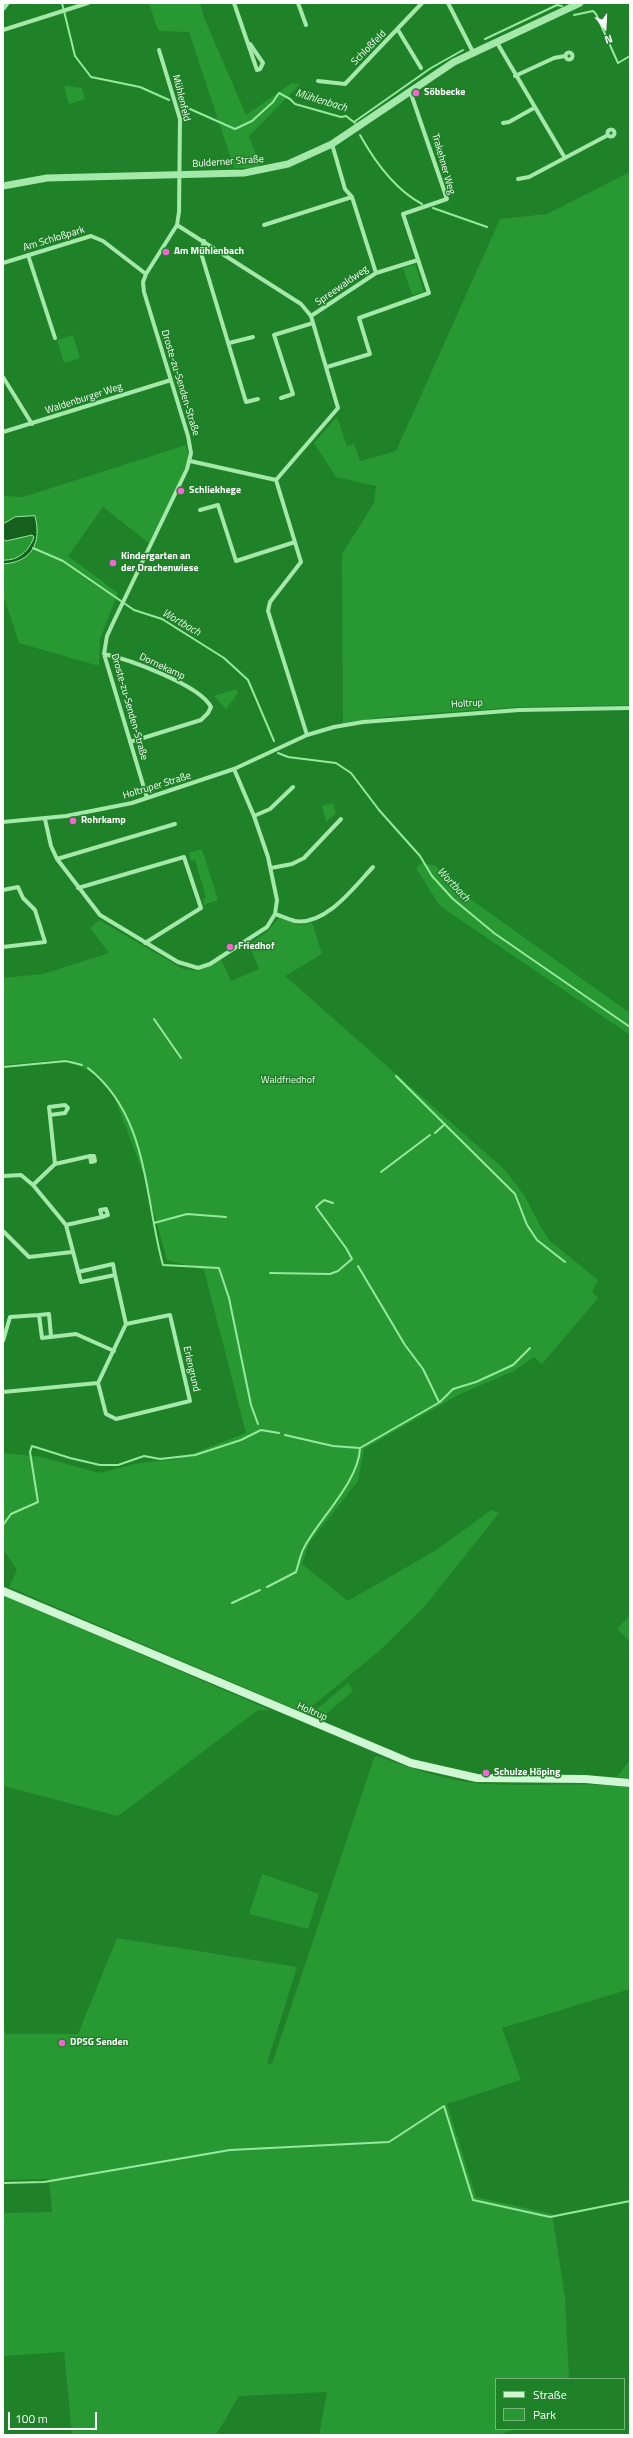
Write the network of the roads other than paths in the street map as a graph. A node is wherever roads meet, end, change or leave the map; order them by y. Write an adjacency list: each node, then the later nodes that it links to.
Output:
1 (6, 3): 8 (street)
2 (88, 3): 10 (street)
3 (234, 3): 13 (street)
4 (298, 3): 9 (street)
5 (422, 3): 11 (street, Schloßfeld)
6 (448, 3): 15 (street)
7 (580, 3): 12 (street, Bulderner Straße)
8 (3, 7)
9 (306, 25)
10 (3, 30)
11 (398, 30): 17 (street); 19 (street, Schloßfeld)
12 (496, 41): 15 (street, Bulderner Straße); 18 (street)
13 (250, 44): 13 (street)
14 (159, 50): 26 (street, Mühlenfeld)
15 (473, 52): 20 (street, Bulderner Straße)
16 (565, 56): 18 (street)
17 (421, 68)
18 (515, 76): 21 (street)
19 (318, 81)
20 (410, 91): 24 (street, Bulderner Straße); 34 (street, Trakehner Weg)
21 (534, 108): 22 (street); 25 (street)
22 (503, 122)
23 (608, 135): 25 (street)
24 (332, 144): 26 (street, Bulderner Straße); 29 (street, Spreewaldweg)
25 (564, 158): 27 (street)
26 (180, 176): 28 (street, Bulderner Straße); 30 (street, Droste-zu-Senden-Straße)
27 (518, 179)
28 (3, 186)
29 (352, 197): 31 (street); 36 (street, Spreewaldweg)
30 (177, 225): 32 (street); 37 (street, Droste-zu-Senden-Straße)
31 (264, 225)
32 (204, 241): 38 (street); 42 (street)
33 (28, 255): 35 (street, Am Schloßpark); 37 (street, Am Schloßpark); 41 (street)
34 (418, 260): 36 (street); 43 (street, Trakehner Weg)
35 (3, 263)
36 (376, 273): 38 (street, Spreewaldweg)
37 (146, 274): 45 (street, Droste-zu-Senden-Straße)
38 (311, 316): 39 (street)
39 (313, 323): 43 (street); 46 (street)
40 (253, 337): 42 (street)
41 (55, 338)
42 (229, 343): 47 (street)
43 (327, 367): 51 (street)
44 (3, 377): 48 (street)
45 (171, 380): 48 (street, Waldenburger Weg); 50 (street, Droste-zu-Senden-Straße)
46 (281, 398)
47 (258, 399)
48 (32, 424): 49 (street, Waldenburger Weg)
49 (3, 432)
50 (190, 461): 51 (street); 54 (street, Droste-zu-Senden-Straße)
51 (276, 480): 53 (street)
52 (200, 510): 53 (street)
53 (295, 542): 56 (street)
54 (104, 654): 57 (street, Droste-zu-Senden-Straße); 57 (street, Dornekamp)
55 (630, 708): 56 (street, Holtrup)
56 (307, 735): 58 (street, Holtruper Straße)
57 (130, 742): 60 (street, Droste-zu-Senden-Straße)
58 (234, 769): 60 (street, Holtruper Straße); 61 (street)
59 (293, 787): 61 (street)
60 (147, 798): 62 (street, Holtruper Straße)
61 (254, 816): 68 (street)
62 (45, 819): 64 (street, Holtruper Straße); 66 (street)
63 (341, 819): 68 (street)
64 (3, 822)
65 (175, 824): 66 (street)
66 (57, 859): 69 (street)
67 (373, 867): 71 (street)
68 (271, 868): 71 (street)
69 (78, 888): 72 (street); 72 (street)
70 (3, 890): 73 (street)
71 (275, 914): 72 (street)
72 (145, 943)
73 (3, 947)
74 (50, 1115): 76 (street)
75 (90, 1156): 76 (street)
76 (55, 1164): 79 (street)
77 (3, 1173): 78 (street)
78 (3, 1176): 79 (street)
79 (33, 1185): 81 (street)
80 (102, 1216): 81 (street)
81 (66, 1225): 83 (street)
82 (3, 1231): 83 (street)
83 (72, 1252): 84 (street)
84 (78, 1272): 85 (street); 85 (street)
85 (115, 1275): 87 (street)
86 (39, 1315): 88 (street); 88 (street); 89 (street)
87 (126, 1324): 90 (street); 91 (street, Erlengrund)
88 (51, 1336): 90 (street)
89 (3, 1340)
90 (114, 1351): 91 (street)
91 (98, 1383): 92 (street)
92 (3, 1392)
93 (3, 1591): 94 (main road, Holtrup)
94 (630, 1783)

